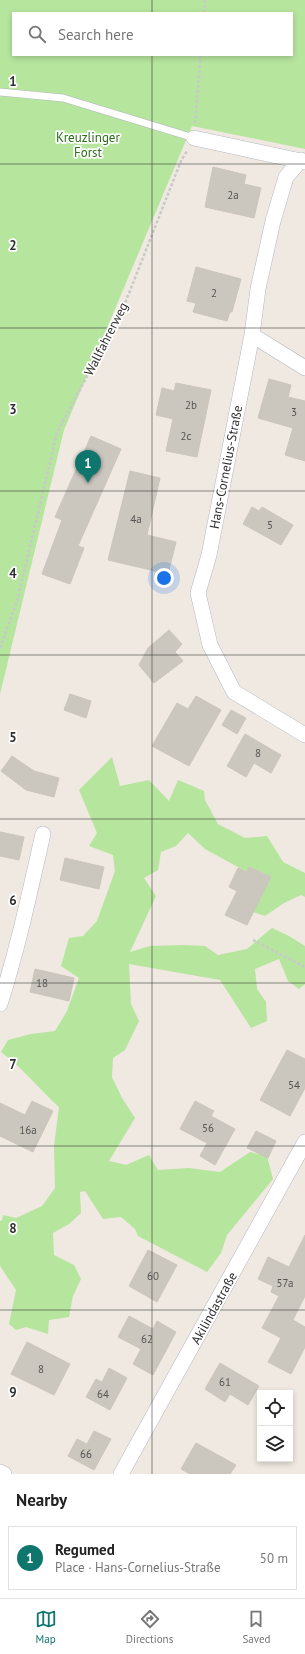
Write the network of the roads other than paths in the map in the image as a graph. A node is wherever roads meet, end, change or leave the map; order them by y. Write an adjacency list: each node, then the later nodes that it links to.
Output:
1 (0, 92): 2 (lane)
2 (194, 138): 3 (street)
3 (303, 161): 4 (street, Hans-Cornelius-Straße)
4 (252, 336): 5 (street); 6 (street, Hans-Cornelius-Straße)
5 (305, 368)
6 (305, 735)
7 (43, 834): 8 (street)
8 (0, 1004)
9 (305, 1142): 12 (street, Akilindastraße)
10 (0, 1472): 11 (street)
11 (4, 1474)
12 (122, 1474)

